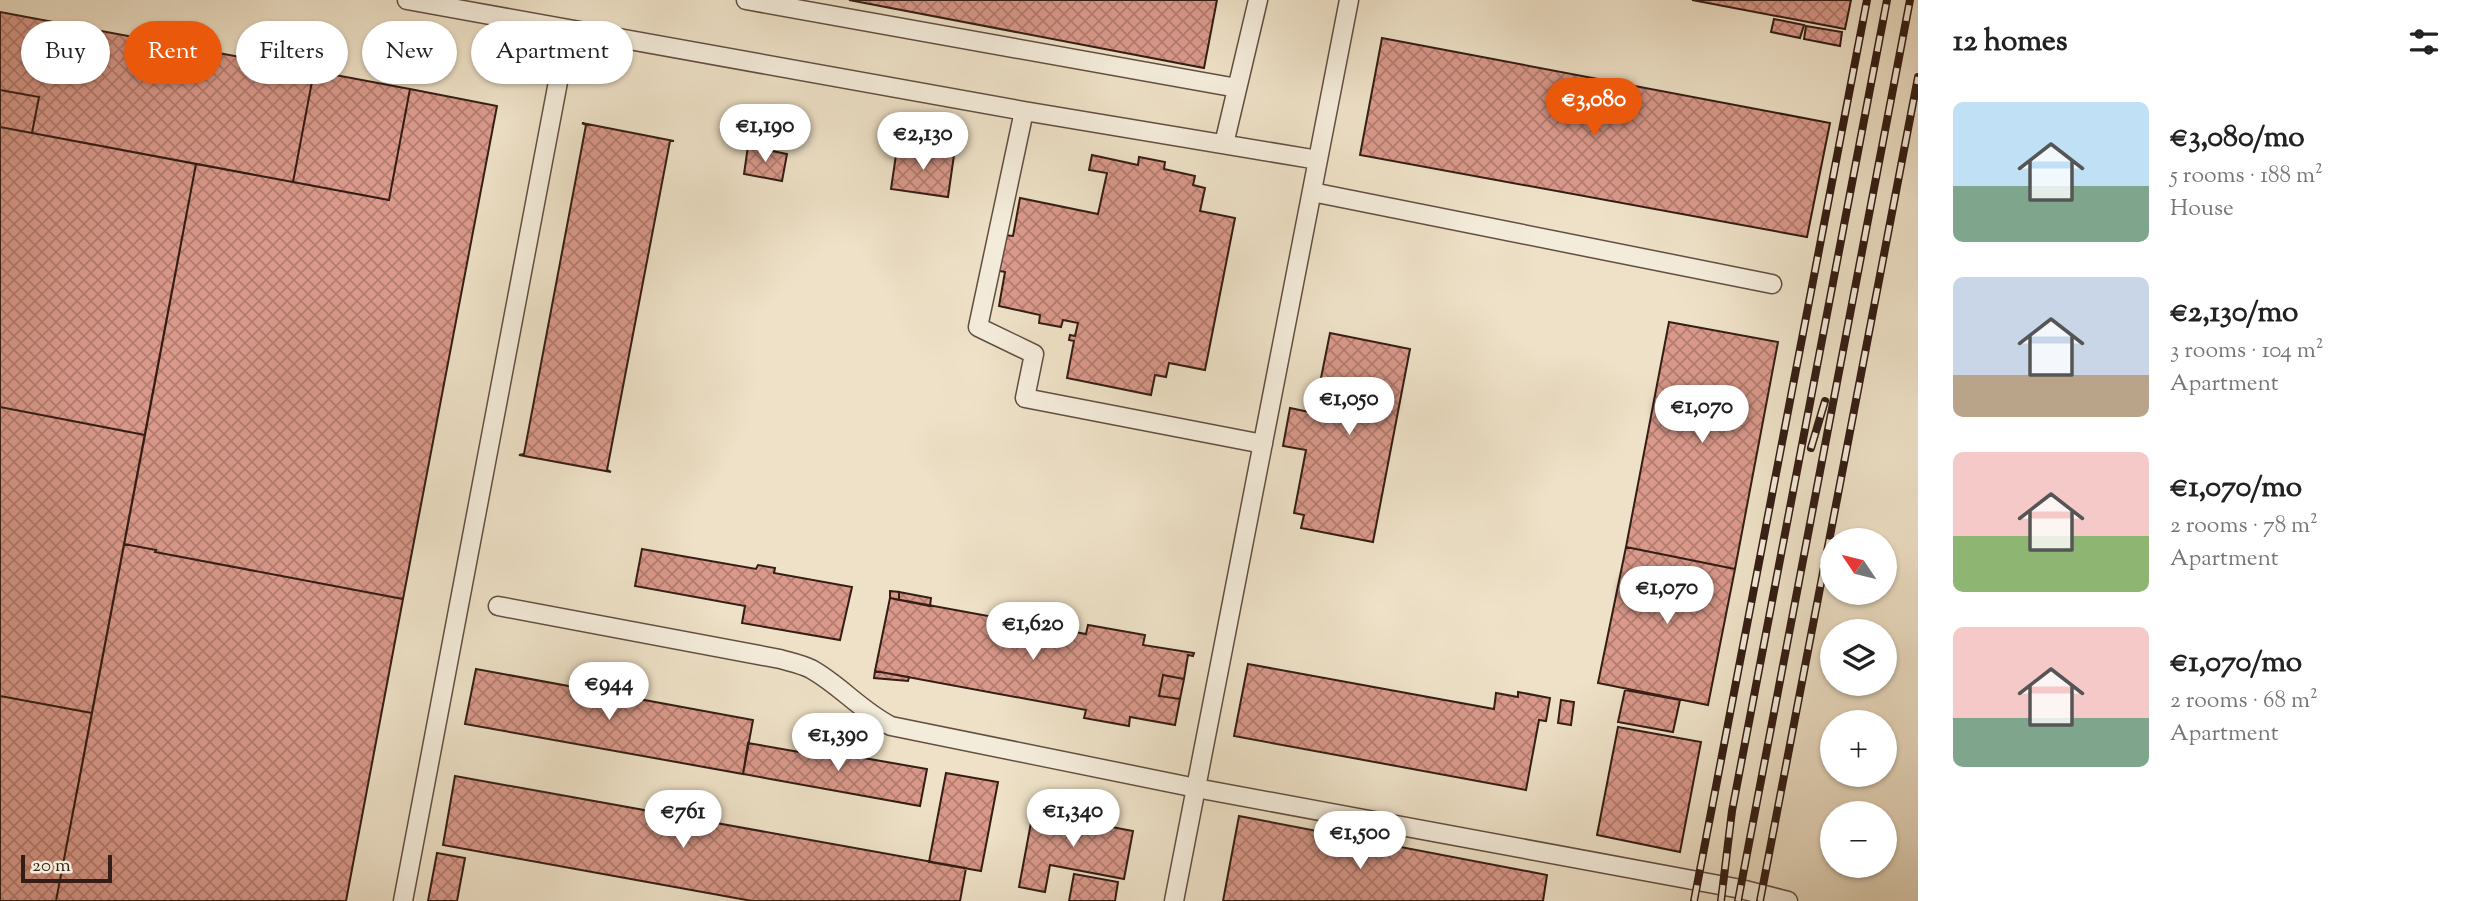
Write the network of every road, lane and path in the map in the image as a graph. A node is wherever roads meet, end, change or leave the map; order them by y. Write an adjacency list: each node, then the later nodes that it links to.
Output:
1 (407, 0): 5 (lane)
2 (746, 0): 8 (lane)
3 (1258, 0): 8 (lane)
4 (1349, 0): 11 (lane)
5 (524, 21)
6 (633, 41): 9 (lane)
7 (558, 84): 17 (lane)
8 (1237, 88): 10 (lane)
9 (1024, 111): 10 (lane); 14 (lane)
10 (1224, 144): 11 (lane)
11 (1318, 160): 12 (lane)
12 (1312, 192): 13 (lane); 14 (lane)
13 (1772, 284)
14 (1263, 444): 16 (lane)
15 (498, 606): 16 (lane)
16 (1196, 788): 18 (lane); 19 (lane)
17 (402, 901)
18 (1174, 901)
19 (1788, 901)

